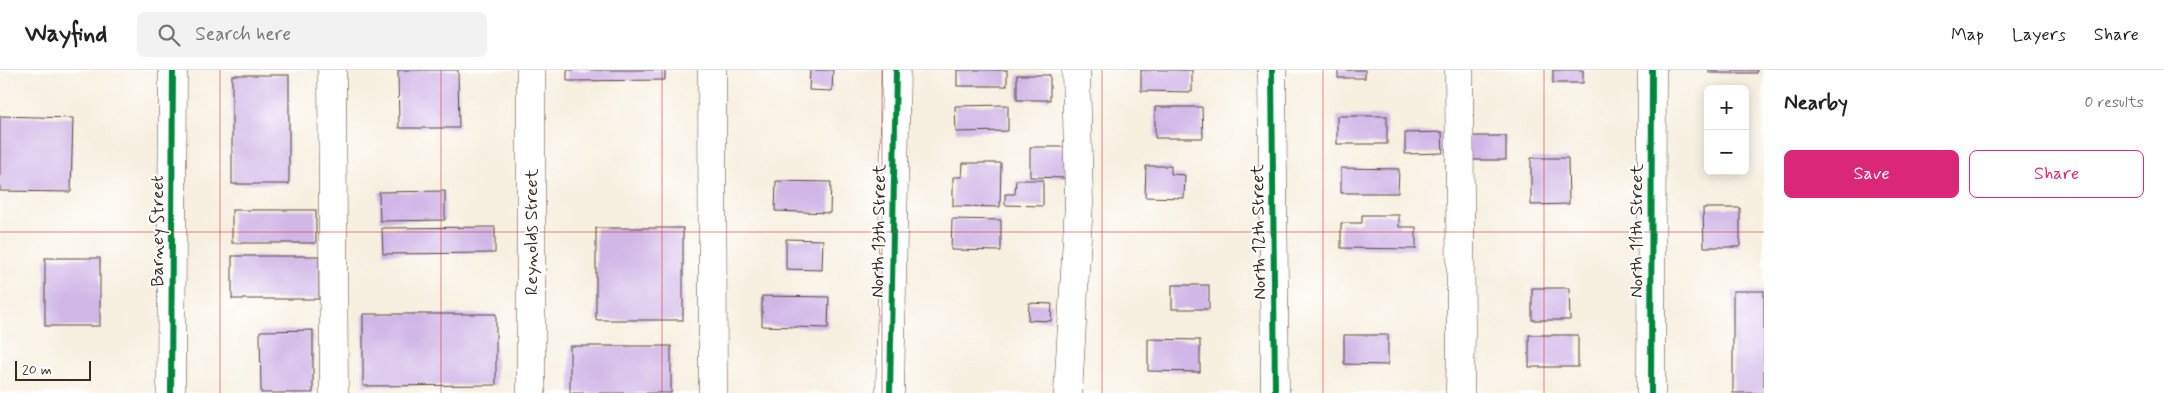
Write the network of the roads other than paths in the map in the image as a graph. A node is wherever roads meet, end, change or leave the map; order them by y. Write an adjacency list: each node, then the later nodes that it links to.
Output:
1 (174, 70): 10 (street, Barney Street)
2 (332, 70): 11 (street)
3 (531, 70): 12 (street, Reynolds Street)
4 (712, 70): 13 (street)
5 (896, 70): 14 (street, North 13th Street)
6 (1076, 70): 15 (street)
7 (1272, 70): 16 (street, North 12th Street)
8 (1459, 70): 17 (street)
9 (1652, 70): 18 (street, North 11th Street)
10 (171, 393)
11 (334, 393)
12 (531, 393)
13 (713, 393)
14 (890, 393)
15 (1068, 393)
16 (1274, 393)
17 (1460, 393)
18 (1651, 393)

